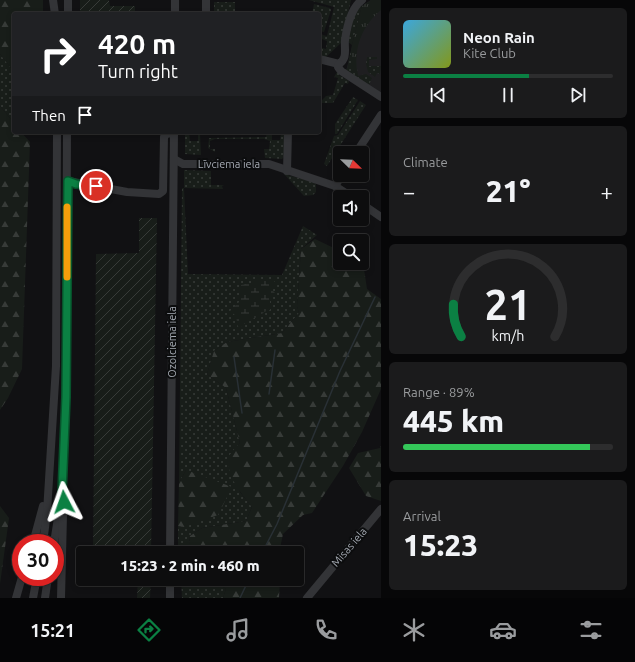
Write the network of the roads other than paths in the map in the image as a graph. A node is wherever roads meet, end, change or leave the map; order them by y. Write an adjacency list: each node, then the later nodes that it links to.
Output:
1 (53, 0): 7 (street)
2 (58, 0): 8 (street)
3 (68, 0): 9 (street)
4 (175, 0): 10 (street)
5 (206, 0): 11 (street)
6 (362, 0): 13 (street)
7 (56, 12)
8 (56, 12)
9 (68, 12)
10 (175, 12)
11 (206, 12)
12 (321, 60): 13 (street)
13 (339, 64): 14 (street)
14 (381, 97)
15 (381, 114): 21 (street)
16 (56, 134): 30 (street)
17 (68, 134): 24 (street)
18 (166, 134): 24 (street)
19 (174, 134): 22 (street, Ozolciema iela)
20 (288, 134): 23 (street)
21 (360, 146)
22 (174, 159): 23 (street, Līvciema iela); 36 (street, Ozolciema iela)
23 (287, 170): 26 (street, Līvciema iela)
24 (68, 181): 31 (street)
25 (338, 182): 26 (street)
26 (335, 186): 27 (street, Līvciema iela)
27 (341, 190)
28 (369, 209): 29 (street)
29 (381, 217)
30 (48, 491): 33 (street); 34 (street)
31 (62, 493): 35 (street); 44 (street)
32 (381, 509): 46 (street, Misas iela)
33 (36, 534)
34 (44, 534)
35 (55, 534)
36 (170, 546)
37 (19, 586): 41 (street)
38 (35, 586): 42 (street)
39 (47, 586): 43 (street)
40 (170, 586): 45 (street)
41 (16, 598)
42 (33, 598)
43 (45, 598)
44 (61, 598)
45 (170, 598)
46 (307, 598)

